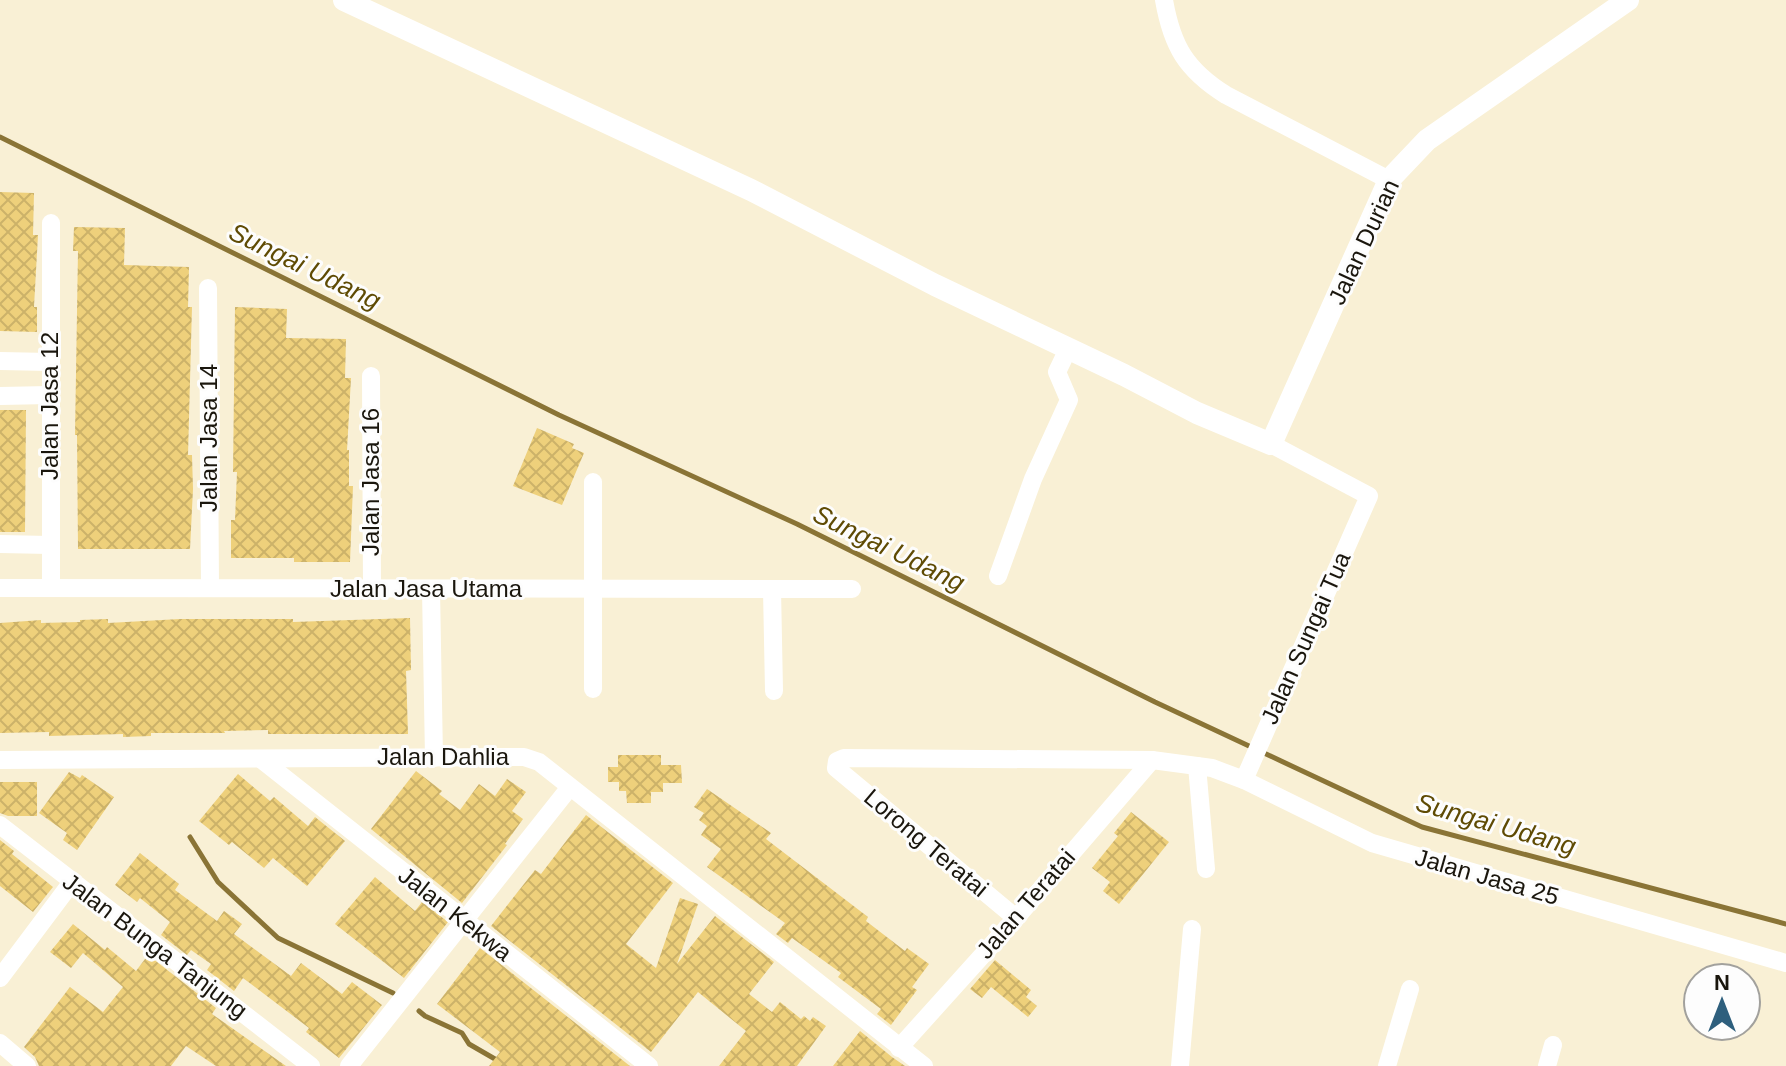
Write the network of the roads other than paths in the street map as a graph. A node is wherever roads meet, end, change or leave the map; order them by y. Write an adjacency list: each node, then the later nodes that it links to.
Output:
1 (344, 0): 7 (street)
2 (1164, 0): 4 (street)
3 (1628, 0): 4 (street, Jalan Durian)
4 (1389, 180): 13 (street, Jalan Durian)
5 (51, 223): 9 (street, Jalan Jasa 12)
6 (208, 288): 20 (street, Jalan Jasa 14)
7 (1068, 349): 13 (street); 17 (street)
8 (0, 361): 9 (street)
9 (50, 362): 11 (street, Jalan Jasa 12)
10 (371, 376): 21 (street, Jalan Jasa 16)
11 (50, 395): 12 (street); 16 (street, Jalan Jasa 12)
12 (0, 396)
13 (1271, 444): 34 (street, Jalan Sungai Tua)
14 (593, 482): 23 (street)
15 (0, 544): 16 (street)
16 (50, 545): 19 (street, Jalan Jasa 12)
17 (998, 576)
18 (0, 588): 19 (street, Jalan Jasa Utama)
19 (51, 588): 20 (street, Jalan Jasa Utama)
20 (210, 588): 21 (street, Jalan Jasa Utama)
21 (372, 589): 22 (street, Jalan Jasa Utama)
22 (431, 589): 23 (street, Jalan Jasa Utama); 28 (street)
23 (592, 589): 24 (street, Jalan Jasa Utama); 26 (street)
24 (772, 589): 25 (street, Jalan Jasa Utama); 27 (street)
25 (852, 589)
26 (593, 689)
27 (774, 691)
28 (434, 758): 30 (street, Jalan Dahlia); 35 (street, Jalan Dahlia)
29 (0, 760): 30 (street, Jalan Dahlia)
30 (262, 760): 40 (street, Jalan Kekwa)
31 (1152, 760): 32 (street, Jalan Jasa 25); 33 (street, Jalan Jasa 25); 39 (street, Jalan Teratai)
32 (1197, 766): 34 (street, Jalan Jasa 25); 37 (street)
33 (836, 768): 39 (street, Lorong Teratai)
34 (1244, 780): 42 (street, Jalan Jasa 25)
35 (570, 787): 40 (street); 47 (street, Jalan Dahlia)
36 (0, 825): 38 (street, Jalan Bunga Tanjung)
37 (1206, 869)
38 (72, 882): 43 (street); 49 (street, Jalan Bunga Tanjung)
39 (1016, 918): 47 (street, Jalan Teratai)
40 (464, 922): 50 (street); 51 (street, Jalan Kekwa)
41 (1192, 929): 53 (street)
42 (1786, 963)
43 (0, 978)
44 (1410, 989): 54 (street)
45 (0, 1043): 48 (street)
46 (1553, 1045): 55 (street)
47 (899, 1048): 52 (street, Jalan Dahlia)
48 (27, 1066)
49 (311, 1066)
50 (349, 1066)
51 (649, 1066)
52 (924, 1066)
53 (1180, 1066)
54 (1387, 1066)
55 (1547, 1066)

